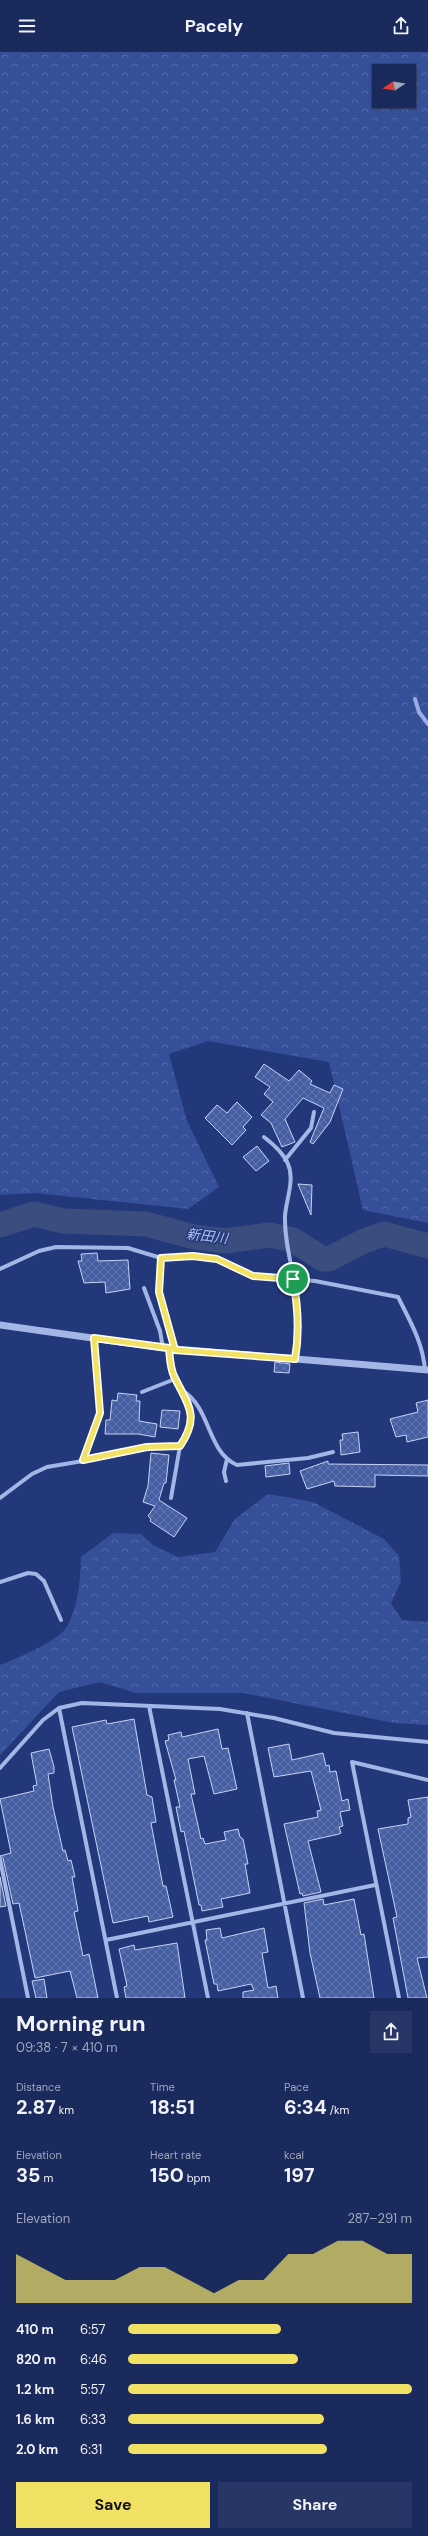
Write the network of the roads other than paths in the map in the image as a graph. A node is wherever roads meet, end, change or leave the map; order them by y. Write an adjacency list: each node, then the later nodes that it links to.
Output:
1 (314, 1112): 3 (street)
2 (264, 1137): 3 (street)
3 (285, 1160): 6 (street)
4 (161, 1258): 5 (street); 6 (street); 10 (street)
5 (0, 1269)
6 (293, 1279): 11 (street); 12 (street)
7 (144, 1288): 10 (street)
8 (0, 1325): 9 (street)
9 (94, 1338): 10 (street); 19 (street)
10 (169, 1349): 11 (street); 13 (street)
11 (295, 1359): 12 (street)
12 (426, 1370)
13 (175, 1379): 14 (street); 15 (street)
14 (142, 1392)
15 (183, 1392): 16 (street); 18 (street)
16 (180, 1446): 19 (street); 22 (street)
17 (333, 1452): 18 (street)
18 (227, 1459): 20 (street)
19 (83, 1460): 21 (street)
20 (226, 1481)
21 (0, 1498)
22 (171, 1498)
23 (0, 1582): 24 (street)
24 (61, 1620)
25 (149, 1706): 26 (street); 27 (street); 34 (street)
26 (59, 1708): 29 (street); 35 (street)
27 (247, 1713): 28 (street); 33 (street)
28 (428, 1742)
29 (0, 1768)
30 (428, 1780): 32 (street)
31 (0, 1859): 36 (street)
32 (375, 1885): 33 (street); 40 (street)
33 (284, 1903): 34 (street); 39 (street)
34 (192, 1922): 35 (street); 38 (street)
35 (106, 1940): 37 (street)
36 (28, 1998)
37 (117, 1998)
38 (208, 1998)
39 (303, 1998)
40 (398, 1998)

